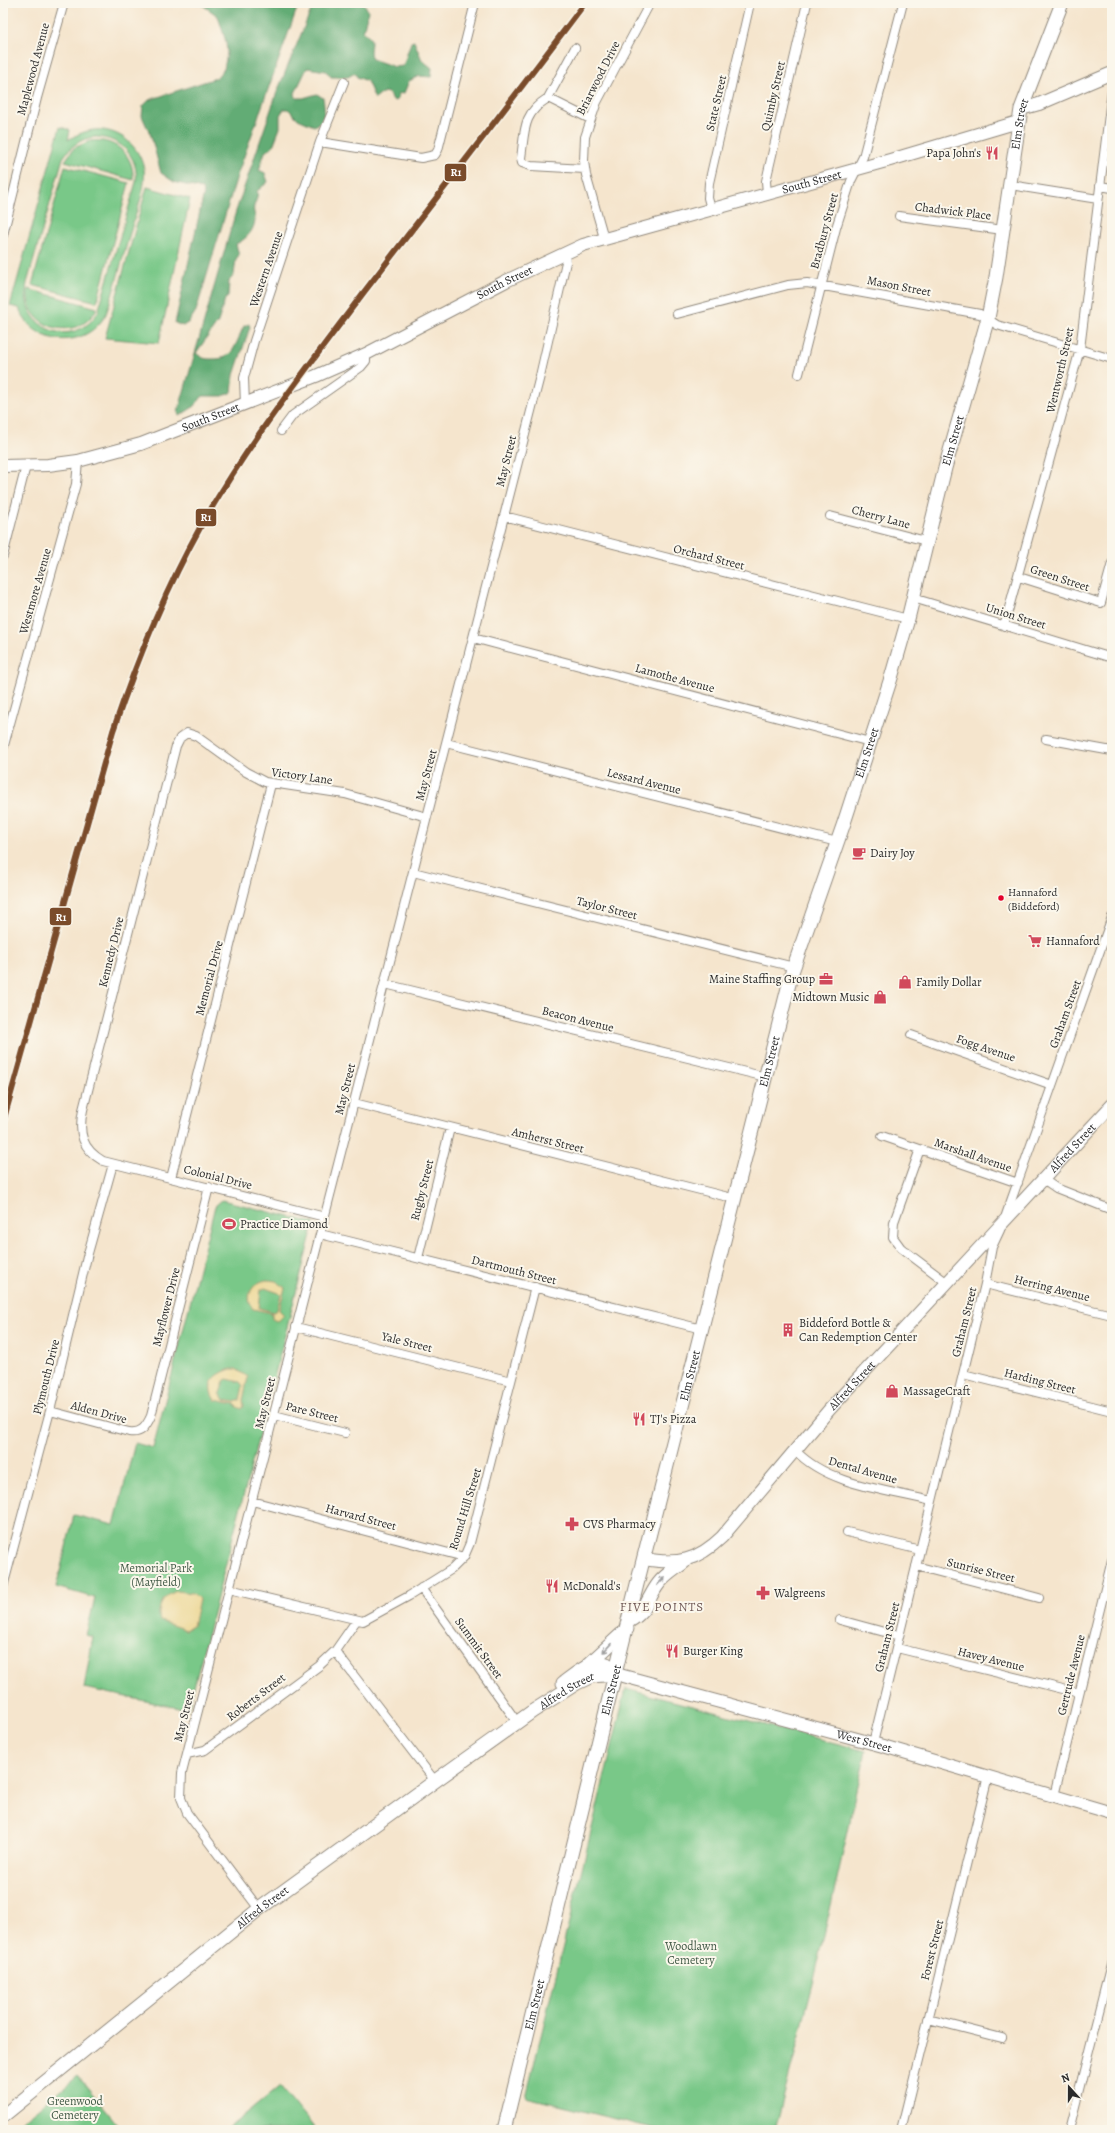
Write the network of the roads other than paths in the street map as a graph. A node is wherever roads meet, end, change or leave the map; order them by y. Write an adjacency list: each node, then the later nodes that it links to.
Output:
1 (64, 3): 27 (street, Maplewood Avenue)
2 (475, 3): 16 (street)
3 (650, 3): 14 (street, Briarwood Drive)
4 (750, 3): 24 (street, State Street)
5 (807, 3): 22 (street, Quimby Street)
6 (903, 3): 18 (street, Bradbury Street)
7 (1062, 3): 13 (main road, Elm Street)
8 (575, 48): 12 (street)
9 (1111, 76): 13 (street)
10 (344, 82): 16 (street, Western Avenue)
11 (1112, 90): 20 (street, Wentworth Street)
12 (548, 98): 14 (street); 17 (street)
13 (1021, 109): 15 (main road, Elm Street)
14 (590, 119): 17 (street, Briarwood Drive)
15 (1018, 122): 18 (street, South Street); 19 (main road, Elm Street)
16 (320, 142): 37 (street, Western Avenue)
17 (585, 169): 28 (street, Briarwood Drive)
18 (857, 169): 22 (street, South Street); 30 (street, Bradbury Street)
19 (1010, 185): 23 (street); 26 (main road, Elm Street)
20 (1100, 186): 21 (street); 23 (street, Wentworth Street)
21 (1112, 188)
22 (767, 194): 24 (street, South Street)
23 (1098, 199): 33 (street, Wentworth Street)
24 (710, 208): 28 (street, South Street)
25 (899, 216): 26 (street, Chadwick Place)
26 (1003, 230): 32 (main road, Elm Street)
27 (3, 235)
28 (604, 238): 29 (street, South Street)
29 (565, 253): 34 (street, South Street); 42 (street, May Street)
30 (823, 284): 31 (street, Mason Street); 32 (street, Mason Street); 36 (street, Bradbury Street)
31 (677, 314)
32 (988, 318): 33 (street, Mason Street); 44 (main road, Elm Street)
33 (1080, 349): 35 (street, Mason Street); 47 (street, Wentworth Street)
34 (366, 354): 37 (street, South Street); 38 (street)
35 (1112, 359)
36 (799, 374)
37 (245, 404): 39 (street, South Street)
38 (281, 432)
39 (78, 461): 41 (street, South Street); 57 (street, Westmore Avenue)
40 (3, 466): 41 (street, South Street)
41 (26, 466): 45 (street)
42 (504, 516): 49 (street, Orchard Street); 51 (street, May Street)
43 (830, 516): 44 (street, Cherry Lane)
44 (926, 541): 48 (main road, Elm Street)
45 (3, 556)
46 (1112, 563): 47 (street, Green Street)
47 (1019, 577): 50 (street, Wentworth Street)
48 (913, 598): 49 (main road, Elm Street); 50 (street, Union Street)
49 (908, 619): 55 (main road, Elm Street)
50 (1004, 626): 52 (street, Union Street)
51 (473, 638): 55 (street, Lamothe Avenue); 56 (street, May Street)
52 (1112, 658)
53 (185, 734): 59 (street, Victory Lane); 76 (street, Kennedy Drive)
54 (1046, 739): 58 (street)
55 (870, 742): 61 (main road, Elm Street)
56 (446, 743): 60 (street, May Street); 61 (street, Lessard Avenue)
57 (3, 749)
58 (1112, 751)
59 (271, 784): 60 (street, Victory Lane); 77 (street, Memorial Drive)
60 (427, 817): 62 (street, May Street)
61 (837, 842): 66 (main road, Elm Street)
62 (413, 872): 66 (street, Taylor Street); 67 (street, May Street)
63 (1112, 917): 64 (street, Graham Street)
64 (1103, 942): 65 (street); 70 (street, Graham Street)
65 (1112, 946)
66 (794, 967): 69 (main road, Elm Street)
67 (385, 984): 69 (street, Beacon Avenue); 71 (street, May Street)
68 (911, 1035): 70 (street, Fogg Avenue)
69 (766, 1077): 81 (main road, Elm Street)
70 (1052, 1084): 79 (street, Graham Street)
71 (354, 1103): 73 (street, Amherst Street); 83 (street, May Street)
72 (1112, 1105): 78 (street, Alfred Street)
73 (450, 1128): 81 (street, Amherst Street); 86 (street, Rugby Street)
74 (882, 1136): 75 (street, Marshall Avenue)
75 (920, 1149): 79 (street, Marshall Avenue); 87 (street, Marshall Avenue)
76 (112, 1168): 77 (street, Colonial Drive); 95 (street, Plymouth Drive)
77 (171, 1178): 80 (street, Colonial Drive)
78 (1043, 1179): 82 (street); 84 (street, Alfred Street)
79 (1018, 1183): 84 (street, Graham Street)
80 (209, 1187): 83 (street, Colonial Drive); 98 (street, Mayflower Drive)
81 (736, 1199): 92 (main road, Elm Street)
82 (1112, 1210)
83 (325, 1217): 85 (street, May Street)
84 (1003, 1222): 87 (street, Alfred Street); 88 (street, Graham Street)
85 (320, 1234): 86 (street, Dartmouth Street); 91 (street, May Street)
86 (418, 1258): 89 (street, Dartmouth Street)
87 (946, 1282): 100 (street, Alfred Street)
88 (985, 1284): 90 (street, Herring Avenue); 93 (street, Graham Street)
89 (535, 1287): 92 (street, Dartmouth Street); 94 (street, Round Hill Street)
90 (1112, 1315)
91 (296, 1327): 94 (street, Yale Street); 97 (street, May Street)
92 (702, 1329): 106 (main road, Elm Street)
93 (963, 1374): 96 (street, Harding Street); 102 (street, Graham Street)
94 (512, 1380): 105 (street, Round Hill Street)
95 (50, 1411): 98 (street, Alden Drive); 110 (street, Plymouth Drive)
96 (1112, 1411)
97 (274, 1415): 99 (street, Pare Street); 101 (street, May Street)
98 (141, 1430)
99 (345, 1433)
100 (795, 1450): 102 (street, Dental Avenue); 107 (street, Alfred Street)
101 (252, 1501): 105 (street, Harvard Street); 111 (street, May Street)
102 (932, 1501): 104 (street, Graham Street)
103 (847, 1532): 104 (street)
104 (920, 1550): 109 (street, Graham Street)
105 (464, 1557): 112 (street, Round Hill Street)
106 (644, 1559): 107 (street, Alfred Street); 116 (main road, Elm Street)
107 (685, 1560): 116 (main road, one-way to 107)
108 (1112, 1560): 122 (street, Gertrude Avenue)
109 (916, 1566): 113 (street, Sunrise Street); 117 (street, Graham Street)
110 (3, 1587)
111 (229, 1588): 114 (street, Round Hill Street); 126 (street, May Street)
112 (421, 1588): 114 (street, Round Hill Street); 124 (street, Summit Street)
113 (1039, 1598)
114 (356, 1620): 119 (street, Roberts Street)
115 (840, 1620): 117 (street)
116 (628, 1625): 120 (main road, one-way to 120); 121 (main road, Elm Street)
117 (899, 1636): 118 (street, Graham Street)
118 (897, 1648): 122 (street, Havey Avenue); 125 (street, Graham Street)
119 (336, 1651): 126 (street, Roberts Street); 128 (street)
120 (587, 1666): 121 (main road, Alfred Street); 123 (main road, Alfred Street)
121 (616, 1674): 123 (main road, Alfred Street); 125 (street, West Street); 136 (main road, Elm Street)
122 (1079, 1693): 129 (street, Gertrude Avenue)
123 (533, 1711): 124 (main road, Alfred Street)
124 (517, 1722): 128 (main road, Alfred Street)
125 (874, 1743): 127 (street, West Street)
126 (187, 1754): 131 (street, May Street)
127 (988, 1776): 129 (street, West Street); 133 (street, Forest Street)
128 (435, 1781): 131 (main road, Alfred Street)
129 (1054, 1796): 130 (street, West Street)
130 (1112, 1813)
131 (259, 1909): 135 (main road, Alfred Street)
132 (1112, 1960): 138 (street)
133 (928, 2019): 134 (street); 137 (street, Forest Street)
134 (1002, 2038)
135 (3, 2116)
136 (504, 2130)
137 (901, 2130)
138 (1069, 2130)

